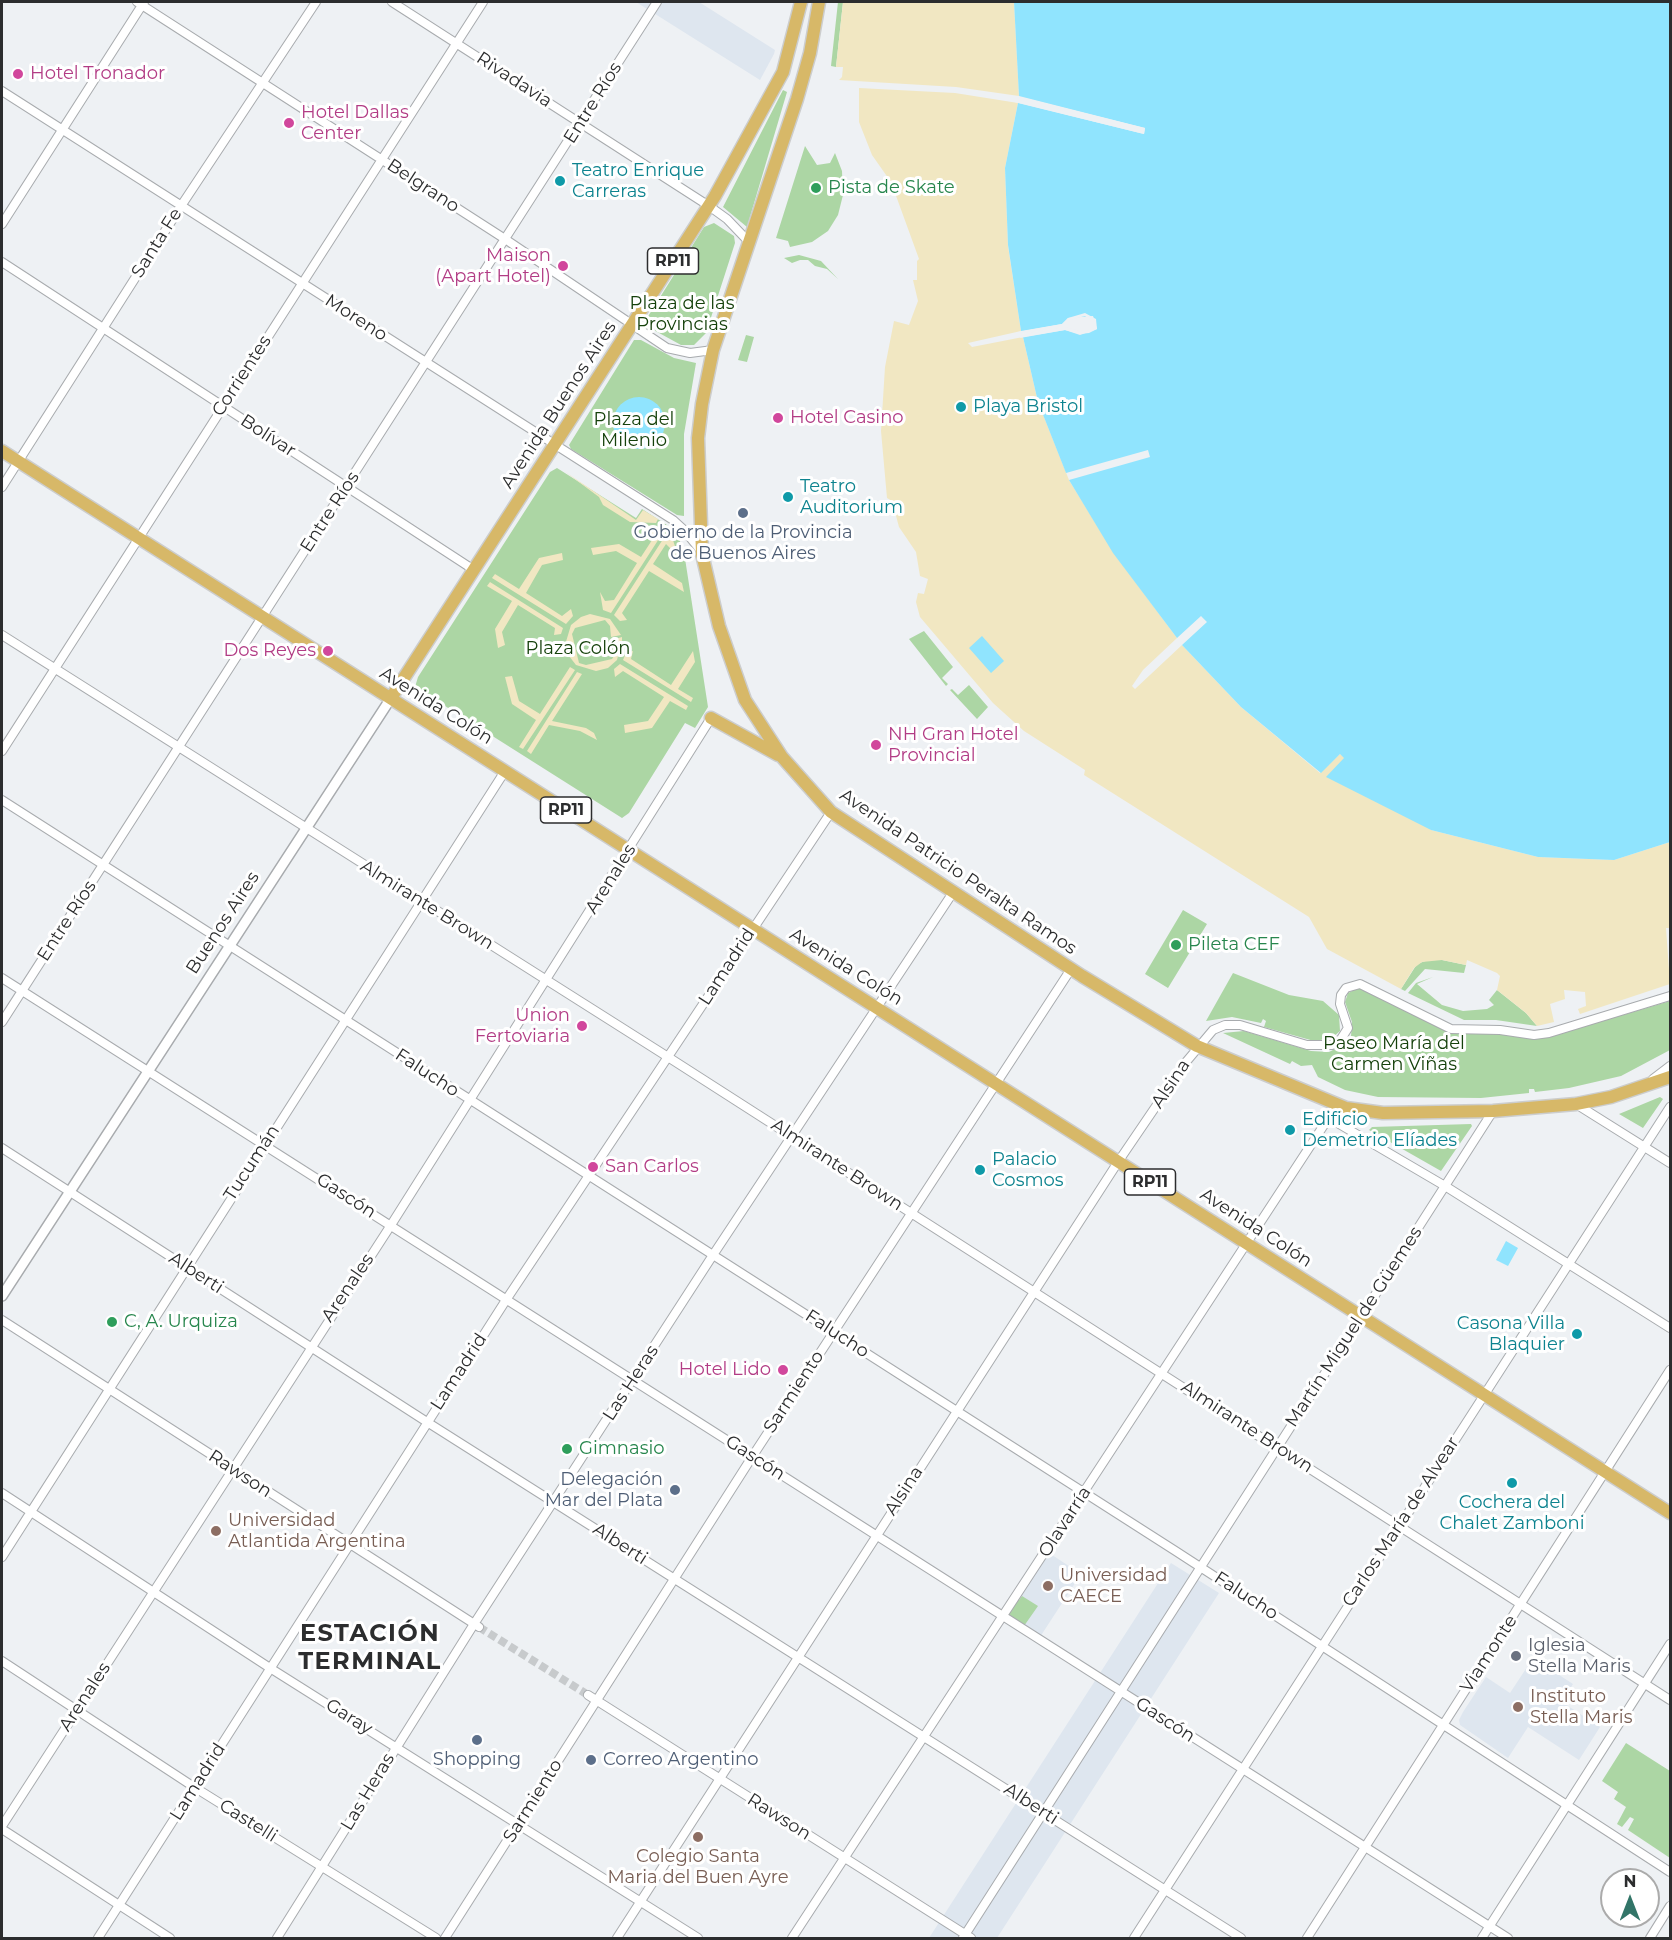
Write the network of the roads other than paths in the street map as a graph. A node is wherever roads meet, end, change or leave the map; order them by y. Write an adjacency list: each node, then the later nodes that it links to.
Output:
1 (316, 2): 9 (street, Santa Fe)
2 (392, 2): 8 (street, Rivadavia)
3 (483, 2): 8 (street, Corrientes)
4 (657, 2): 11 (street, Entre Ríos)
5 (801, 2): 15 (main road, Avenida Buenos Aires / RP11)
6 (819, 2): 18 (main road, Avenida Patricio Peralta Ramos)
7 (141, 3): 9 (street, Belgrano); 12 (street)
8 (456, 43): 11 (street, Rivadavia); 13 (street, Corrientes)
9 (265, 83): 13 (street, Belgrano); 14 (street, Santa Fe)
10 (2, 91): 12 (street, Moreno)
11 (581, 123): 15 (street, Rivadavia); 17 (street, Entre Ríos)
12 (62, 130): 14 (street, Moreno); 16 (street)
13 (381, 159): 17 (street, Belgrano); 20 (street, Corrientes)
14 (181, 206): 20 (street, Moreno); 22 (street, Santa Fe)
15 (709, 206): 18 (street, Rivadavia); 21 (main road, Avenida Buenos Aires / RP11)
16 (2, 224)
17 (505, 239): 21 (street, Belgrano); 24 (street, Entre Ríos)
18 (751, 244): 23 (main road, Avenida Patricio Peralta Ramos)
19 (2, 262): 22 (street, Bolívar)
20 (301, 283): 24 (street, Moreno); 25 (street, Corrientes)
21 (632, 324): 23 (street, Belgrano); 26 (main road, Avenida Buenos Aires / RP11)
22 (104, 328): 25 (street, Bolívar); 28 (street, Santa Fe)
23 (713, 350): 32 (main road, Avenida Patricio Peralta Ramos)
24 (426, 363): 26 (street, Moreno); 29 (street, Entre Ríos)
25 (222, 406): 29 (street, Bolívar); 31 (street, Corrientes)
26 (555, 446): 32 (street, Moreno); 33 (main road, Avenida Buenos Aires / RP11)
27 (2, 451): 28 (main road, Avenida Colón)
28 (18, 461): 30 (street, Santa Fe); 31 (main road, Avenida Colón)
29 (346, 487): 33 (street, Bolívar); 34 (street, Entre Ríos)
30 (2, 488)
31 (138, 538): 34 (main road, Avenida Colón); 36 (street, Corrientes)
32 (702, 554): 41 (main road, Avenida Patricio Peralta Ramos)
33 (474, 570): 37 (main road, Buenos Aires / RP11)
34 (262, 617): 37 (main road, Avenida Colón); 39 (street, Entre Ríos)
35 (2, 635): 36 (street, Almirante Brown)
36 (54, 669): 39 (street, Almirante Brown); 40 (street, Corrientes)
37 (391, 698): 42 (main road, Avenida Colón / RP11); 45 (street, Buenos Aires)
38 (711, 718): 41 (main road); 46 (street, Arenales)
39 (178, 748): 45 (street, Almirante Brown); 47 (street, Entre Ríos)
40 (2, 751)
41 (782, 757): 44 (main road, Avenida Patricio Peralta Ramos)
42 (505, 771): 46 (main road, Avenida Colón / RP11); 49 (street, Tucumán)
43 (2, 800): 47 (street, Falucho)
44 (831, 812): 48 (main road, Avenida Patricio Peralta Ramos); 50 (street, Lamadrid)
45 (306, 829): 49 (street, Almirante Brown); 51 (street, Buenos Aires)
46 (629, 850): 50 (main road, Avenida Colón / RP11); 54 (street, Arenales)
47 (103, 865): 51 (street, Falucho); 55 (street, Entre Ríos)
48 (952, 894): 52 (main road, Avenida Patricio Peralta Ramos); 57 (street, Las Heras)
49 (421, 901): 54 (street, Almirante Brown); 58 (street, Tucumán)
50 (752, 929): 57 (main road, Avenida Colón / RP11); 61 (street, Lamadrid)
51 (230, 946): 58 (street, Falucho); 63 (street, Buenos Aires)
52 (1071, 969): 60 (main road, Avenida Patricio Peralta Ramos); 65 (street, Sarmiento)
53 (2, 978): 55 (street, Gascón)
54 (547, 980): 61 (street, Almirante Brown); 67 (street, Arenales)
55 (21, 991): 59 (street, Entre Ríos); 63 (street, Gascón)
56 (1671, 996): 60 (street, Alsina)
57 (877, 1008): 65 (main road, Avenida Colón / RP11); 73 (street, Las Heras)
58 (344, 1020): 67 (street, Falucho); 74 (street, Tucumán)
59 (2, 1022)
60 (1197, 1046): 69 (main road, Avenida Patricio Peralta Ramos); 77 (street, Alsina)
61 (668, 1057): 73 (street, Almirante Brown); 79 (street, Lamadrid)
62 (1671, 1066): 66 (street)
63 (148, 1071): 74 (street, Gascón); 81 (street, Buenos Aires)
64 (1671, 1077): 66 (main road, Avenida Patricio Peralta Ramos)
65 (996, 1084): 77 (main road, Avenida Colón / RP11); 82 (street, Sarmiento)
66 (1646, 1084): 68 (main road, Avenida Patricio Peralta Ramos)
67 (470, 1100): 79 (street, Falucho); 83 (street, Arenales)
68 (1576, 1104): 71 (main road, Avenida Patricio Peralta Ramos); 75 (street)
69 (1337, 1105): 71 (main road, Avenida Patricio Peralta Ramos); 72 (street, Olavarría)
70 (1671, 1107): 75 (street, Carlos María de Alvear)
71 (1493, 1111): 80 (street, Martín Miguel de Güemes)
72 (1329, 1118): 80 (street); 84 (street, Olavarría)
73 (792, 1137): 82 (street, Almirante Brown); 85 (street, Las Heras)
74 (264, 1144): 83 (street, Gascón); 87 (street, Tucumán)
75 (1644, 1147): 78 (street); 86 (street, Carlos María de Alvear)
76 (2, 1148): 81 (street, Alberti)
77 (1118, 1162): 84 (main road, Avenida Colón / RP11); 88 (street, Alsina)
78 (1671, 1163)
79 (588, 1177): 85 (street, Falucho); 90 (street, Lamadrid)
80 (1445, 1186): 86 (street); 91 (street, Martín Miguel de Güemes)
81 (69, 1192): 87 (street, Alberti); 89 (street, Buenos Aires)
82 (911, 1213): 88 (street, Almirante Brown); 94 (street, Sarmiento)
83 (391, 1225): 90 (street, Gascón); 95 (street, Arenales)
84 (1246, 1243): 91 (main road, Avenida Colón / RP11); 97 (street, Olavarría)
85 (713, 1255): 94 (street, Falucho); 98 (street, Las Heras)
86 (1568, 1264): 93 (street); 100 (street, Carlos María de Alvear)
87 (185, 1266): 95 (street, Alberti); 99 (street, Tucumán)
88 (1034, 1291): 97 (street, Almirante Brown); 101 (street, Alsina)
89 (2, 1296)
90 (506, 1300): 98 (street, Gascón); 102 (street, Lamadrid)
91 (1361, 1316): 100 (main road, Avenida Colón / RP11); 103 (street, Martín Miguel de Güemes)
92 (2, 1320): 99 (street, Rawson)
93 (1671, 1328)
94 (833, 1332): 101 (street, Falucho); 104 (street, Sarmiento)
95 (310, 1347): 102 (street, Alberti); 105 (street, Arenales)
96 (1671, 1370): 106 (street, Viamonte)
97 (1162, 1372): 103 (street, Almirante Brown); 107 (street, Olavarría)
98 (633, 1380): 104 (street, Gascón); 109 (street, Las Heras)
99 (109, 1388): 105 (street, Rawson); 110 (street, Tucumán)
100 (1484, 1395): 106 (main road, Avenida Colón / RP11); 112 (street, Carlos María de Alvear)
101 (956, 1410): 107 (street, Falucho); 113 (street, Alsina)
102 (427, 1422): 109 (street, Alberti); 114 (street, Lamadrid)
103 (1277, 1447): 112 (street, Almirante Brown); 116 (street, Martín Miguel de Güemes)
104 (752, 1457): 113 (street, Gascón); 117 (street, Sarmiento)
105 (232, 1468): 114 (street, Rawson); 118 (street, Arenales)
106 (1605, 1472): 111 (main road, Avenida Colón / RP11); 119 (street, Viamonte)
107 (1084, 1492): 116 (street, Falucho); 120 (street, Olavarría)
108 (2, 1493): 110 (street, Garay)
109 (555, 1502): 117 (street, Alberti); 121 (street, Las Heras)
110 (31, 1511): 115 (street, Tucumán); 118 (street, Garay)
111 (1671, 1513)
112 (1398, 1526): 119 (street, Almirante Brown); 123 (street, Carlos María de Alvear)
113 (876, 1535): 120 (street, Gascón); 124 (street, Alsina)
114 (348, 1545): 121 (street, Rawson); 126 (street, Lamadrid)
115 (2, 1557)
116 (1200, 1567): 123 (street, Falucho); 128 (street, Martín Miguel de Güemes)
117 (674, 1579): 124 (street, Alberti); 130 (street, Sarmiento)
118 (154, 1590): 126 (street, Garay); 132 (street, Arenales)
119 (1521, 1604): 127 (street, Almirante Brown); 133 (street, Viamonte)
120 (1003, 1617): 128 (street, Gascón); 134 (street, Olavarría)
121 (476, 1625): 135 (street, Las Heras)
122 (1671, 1644): 127 (street)
123 (1322, 1645): 133 (street, Falucho); 136 (street, Carlos María de Alvear)
124 (798, 1657): 134 (street, Alberti); 137 (street, Alsina)
125 (2, 1661): 132 (street, Castelli)
126 (270, 1668): 135 (street, Garay); 138 (street, Lamadrid)
127 (1646, 1684): 131 (street, Almirante Brown); 139 (street)
128 (1120, 1691): 136 (street, Gascón); 140 (street, Martín Miguel de Güemes)
129 (588, 1695): 130 (street, Rawson)
130 (597, 1700): 137 (street, Rawson); 141 (street, Sarmiento)
131 (1671, 1700)
132 (77, 1710): 138 (street, Castelli); 142 (street, Arenales)
133 (1444, 1724): 139 (street, Falucho); 143 (street, Viamonte)
134 (924, 1736): 140 (street, Alberti); 144 (street, Olavarría)
135 (395, 1746): 141 (street, Garay); 145 (street, Las Heras)
136 (1242, 1769): 143 (street, Gascón); 147 (street, Carlos María de Alvear)
137 (719, 1779): 144 (street, Rawson); 148 (street, Alsina)
138 (194, 1787): 145 (street, Castelli); 150 (street, Lamadrid)
139 (1568, 1806): 146 (street, Falucho); 151 (street)
140 (1043, 1812): 147 (street, Alberti); 152 (street, Martín Miguel de Güemes)
141 (519, 1824): 148 (street, Garay); 157 (street, Sarmiento)
142 (2, 1828): 150 (street)
143 (1365, 1848): 151 (street, Gascón); 163 (street, Viamonte)
144 (845, 1858): 152 (street, Rawson); 160 (street, Olavarría)
145 (322, 1868): 155 (street, Las Heras); 156 (street, Castelli)
146 (1671, 1872)
147 (1165, 1890): 161 (street, Carlos María de Alvear); 162 (street, Alberti)
148 (640, 1902): 158 (street, Alsina); 159 (street, Garay)
149 (1671, 1906): 166 (street)
150 (118, 1907): 153 (street, Lamadrid); 154 (street)
151 (1490, 1927): 164 (street); 165 (street, Gascón)
152 (966, 1937)
153 (98, 1938)
154 (170, 1938)
155 (278, 1938)
156 (436, 1938)
157 (445, 1938)
158 (617, 1938)
159 (698, 1938)
160 (792, 1938)
161 (1134, 1938)
162 (1241, 1938)
163 (1307, 1938)
164 (1482, 1938)
165 (1508, 1938)
166 (1650, 1938)

